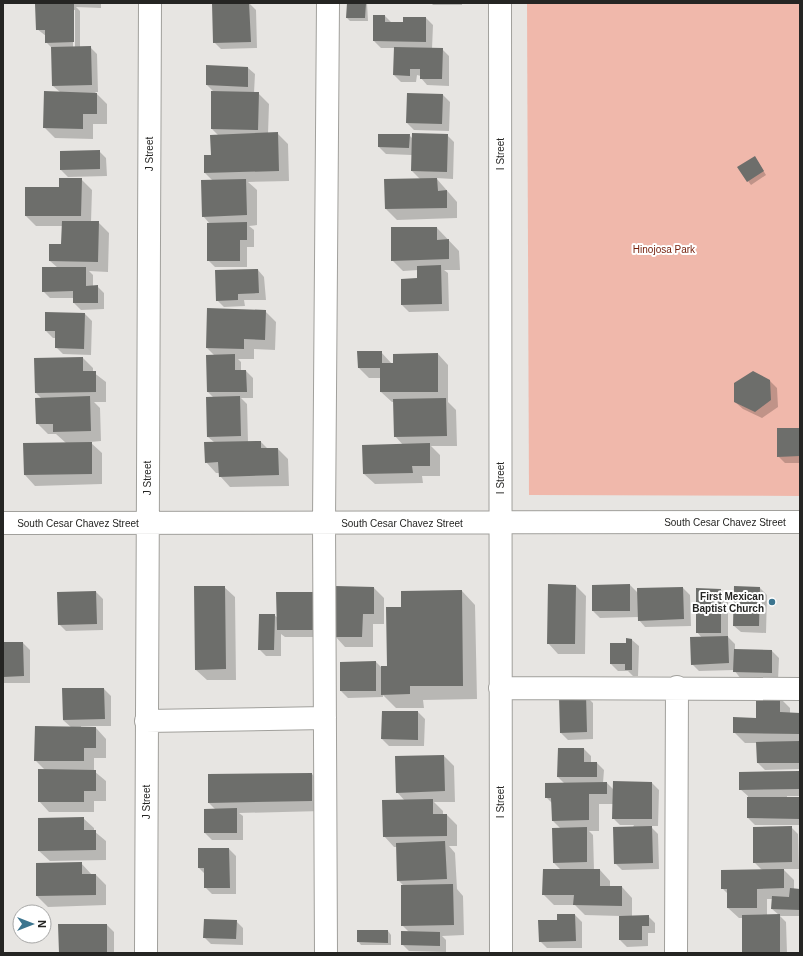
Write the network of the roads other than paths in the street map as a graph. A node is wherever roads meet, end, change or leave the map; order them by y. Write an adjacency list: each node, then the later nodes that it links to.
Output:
1 (150, 3): 7 (street, J Street)
2 (328, 3): 5 (street)
3 (500, 3): 8 (street, I Street)
4 (3, 522): 7 (street, South Cesar Chavez Street)
5 (324, 522): 7 (street, South Cesar Chavez Street); 8 (street, South Cesar Chavez Street); 12 (street)
6 (800, 522): 8 (street, South Cesar Chavez Street)
7 (147, 523): 13 (street, J Street)
8 (500, 523): 10 (street, I Street)
9 (677, 687): 10 (street); 11 (street); 17 (street)
10 (500, 688): 16 (street, I Street)
11 (800, 689)
12 (325, 718): 13 (street); 15 (street)
13 (146, 721): 14 (street, J Street)
14 (146, 953)
15 (326, 953)
16 (501, 953)
17 (676, 953)

